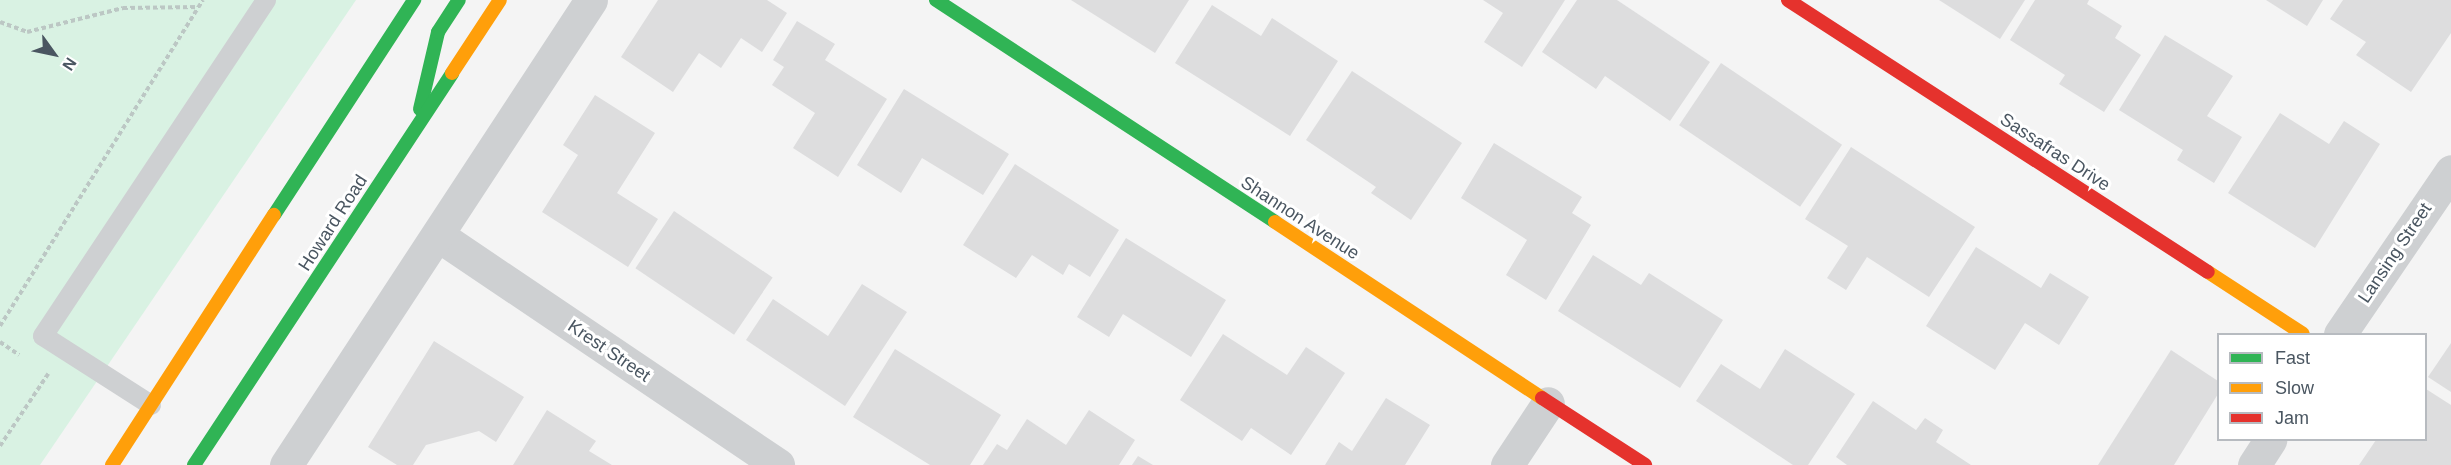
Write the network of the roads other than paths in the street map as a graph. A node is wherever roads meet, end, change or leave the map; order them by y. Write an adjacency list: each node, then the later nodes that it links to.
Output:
1 (266, 0): 14 (lane)
2 (414, 0): 14 (street)
3 (459, 0): 8 (street)
4 (500, 0): 8 (street, Howard Road)
5 (591, 0): 10 (street)
6 (936, 0): 13 (street, Shannon Avenue)
7 (1788, 0): 11 (street, Sassafras Drive)
8 (415, 131): 17 (street, Howard Road)
9 (2451, 171): 12 (street, Lansing Street)
10 (439, 236): 18 (street); 19 (street, Krest Street)
11 (2301, 333)
12 (2341, 333)
13 (1548, 403): 20 (street); 21 (street, Shannon Avenue)
14 (151, 405): 16 (street)
15 (2269, 441): 22 (street)
16 (112, 465)
17 (194, 465)
18 (286, 465)
19 (778, 465)
20 (1507, 465)
21 (1645, 465)
22 (2254, 465)

